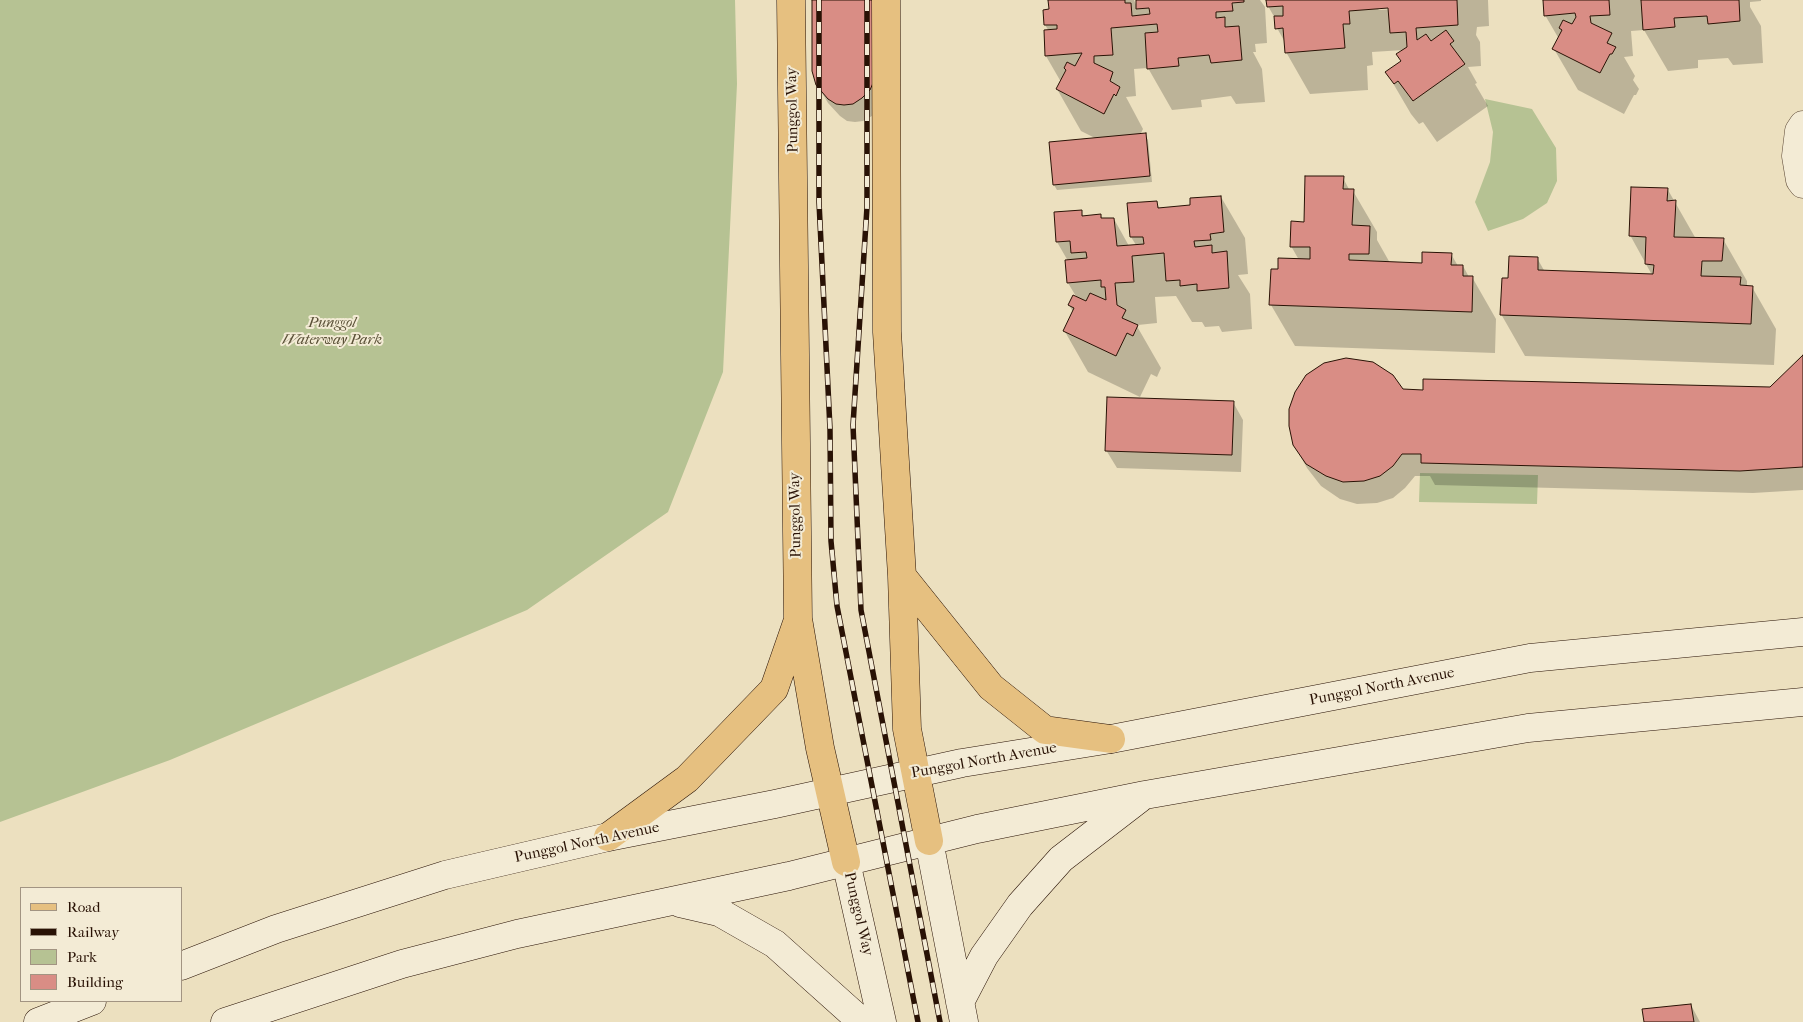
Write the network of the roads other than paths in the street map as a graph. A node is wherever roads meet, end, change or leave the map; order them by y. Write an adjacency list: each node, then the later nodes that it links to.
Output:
1 (791, 0): 6 (main road, Punggol Way)
2 (886, 0): 5 (main road)
3 (1803, 125): 4 (main road)
4 (1803, 184)
5 (902, 576): 9 (main road); 10 (main road)
6 (798, 619): 11 (main road, Punggol Way); 13 (main road)
7 (1803, 632): 9 (main road, Punggol North Avenue)
8 (1803, 702): 12 (main road)
9 (1111, 739): 10 (main road, Punggol North Avenue)
10 (915, 773): 11 (main road, Punggol North Avenue); 14 (main road)
11 (830, 792): 13 (main road, Punggol North Avenue); 15 (main road, Punggol Way)
12 (1144, 796): 14 (main road); 19 (main road)
13 (608, 837): 17 (main road, Punggol North Avenue)
14 (929, 841): 15 (main road); 19 (main road)
15 (846, 862): 16 (main road); 23 (main road, Punggol Way)
16 (670, 901): 21 (main road); 22 (main road)
17 (182, 966)
18 (89, 1002): 20 (main road)
19 (962, 1012)
20 (38, 1022)
21 (225, 1022)
22 (862, 1022)
23 (882, 1022)

